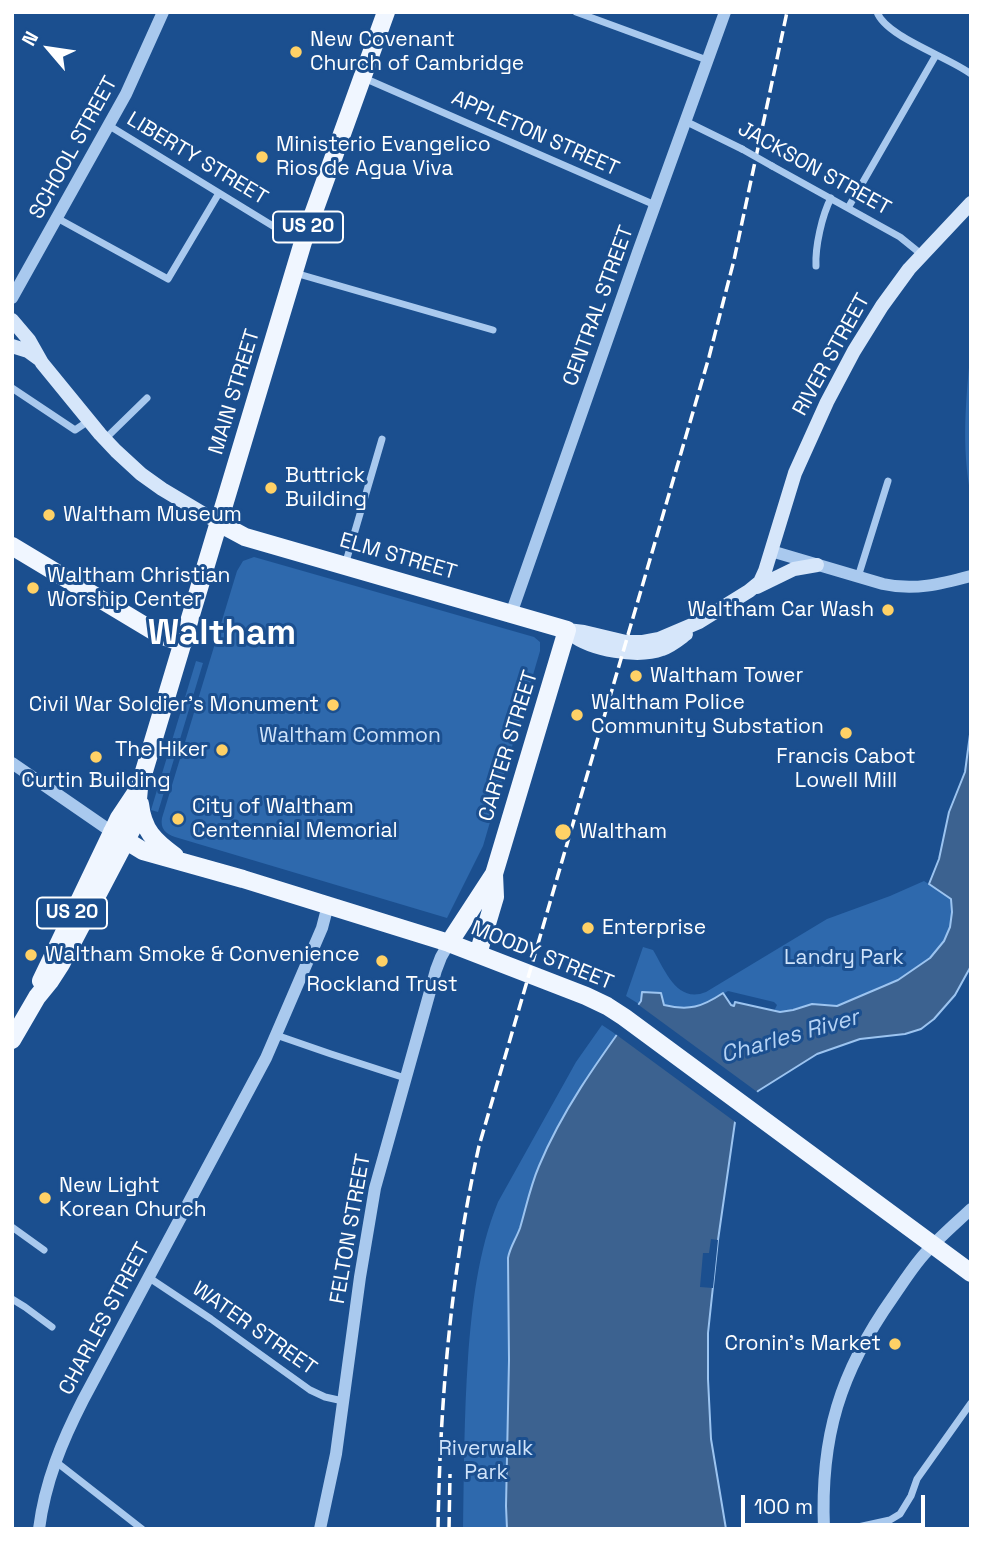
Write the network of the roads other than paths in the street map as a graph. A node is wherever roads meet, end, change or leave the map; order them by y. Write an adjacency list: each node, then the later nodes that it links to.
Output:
1 (163, 12): 11 (street, SCHOOL STREET)
2 (386, 12): 9 (main road, MAIN STREET / US 20)
3 (576, 12): 7 (street)
4 (725, 12): 7 (street, CENTRAL STREET)
5 (877, 12): 6 (street)
6 (936, 55): 8 (street); 16 (street)
7 (708, 60): 10 (street, CENTRAL STREET)
8 (970, 71)
9 (362, 77): 15 (street, APPLETON STREET); 18 (main road, MAIN STREET / US 20)
10 (685, 121): 13 (street, JACKSON STREET, bridge); 15 (street, CENTRAL STREET)
11 (108, 125): 12 (street, LIBERTY STREET); 17 (street, SCHOOL STREET)
12 (219, 193): 17 (street); 18 (street, LIBERTY STREET)
13 (831, 198): 16 (street, JACKSON STREET); 20 (street)
14 (971, 203): 19 (main road, RIVER STREET)
15 (655, 205): 41 (street, CENTRAL STREET)
16 (848, 208): 19 (street, JACKSON STREET)
17 (57, 218): 22 (street, SCHOOL STREET)
18 (303, 242): 21 (main road, MAIN STREET / US 20)
19 (921, 254): 35 (main road, RIVER STREET)
20 (816, 266)
21 (294, 272): 24 (street); 33 (main road, MAIN STREET / US 20)
22 (12, 298)
23 (12, 320): 26 (main road)
24 (493, 330)
25 (12, 346): 26 (main road)
26 (42, 363): 29 (main road)
27 (12, 388): 29 (street)
28 (147, 398): 30 (street)
29 (90, 421): 30 (main road)
30 (105, 439): 33 (main road)
31 (382, 439): 36 (street)
32 (888, 481): 39 (street)
33 (219, 523): 36 (main road, ELM STREET); 43 (main road, MAIN STREET / US 20)
34 (12, 546): 43 (main road)
35 (771, 551): 37 (street); 40 (main road, ELM STREET)
36 (345, 565): 41 (main road, ELM STREET)
37 (817, 565): 39 (street); 40 (main road)
38 (971, 576): 39 (street)
39 (858, 577)
40 (749, 591): 42 (main road, ELM STREET)
41 (511, 614): 42 (main road, ELM STREET)
42 (567, 630): 48 (main road, CARTER STREET)
43 (183, 643): 45 (main road, MAIN STREET / US 20)
44 (12, 763): 46 (street)
45 (139, 788): 46 (main road, MAIN STREET / US 20); 47 (main road)
46 (119, 836): 47 (main road, MOODY STREET); 53 (main road, MAIN STREET / US 20)
47 (184, 862): 49 (main road, MOODY STREET)
48 (494, 874): 50 (main road, CARTER STREET); 51 (main road, CARTER STREET)
49 (328, 905): 50 (main road, MOODY STREET); 52 (street, CHARLES STREET)
50 (449, 943): 51 (main road, MOODY STREET); 54 (street, FELTON STREET)
51 (478, 954): 57 (main road, MOODY STREET)
52 (276, 1035): 54 (street); 60 (street, CHARLES STREET)
53 (12, 1040)
54 (405, 1078): 63 (street, FELTON STREET)
55 (971, 1209): 57 (street)
56 (12, 1227): 58 (street)
57 (932, 1245): 59 (main road, MOODY STREET); 69 (street)
58 (44, 1250)
59 (971, 1273)
60 (148, 1277): 63 (street, WATER STREET); 65 (street, CHARLES STREET)
61 (12, 1299): 62 (street)
62 (52, 1327)
63 (343, 1401): 68 (street, FELTON STREET)
64 (969, 1405): 70 (street)
65 (55, 1461): 66 (street, CHARLES STREET); 67 (street)
66 (39, 1529)
67 (142, 1529)
68 (320, 1529)
69 (824, 1529)
70 (849, 1529)

